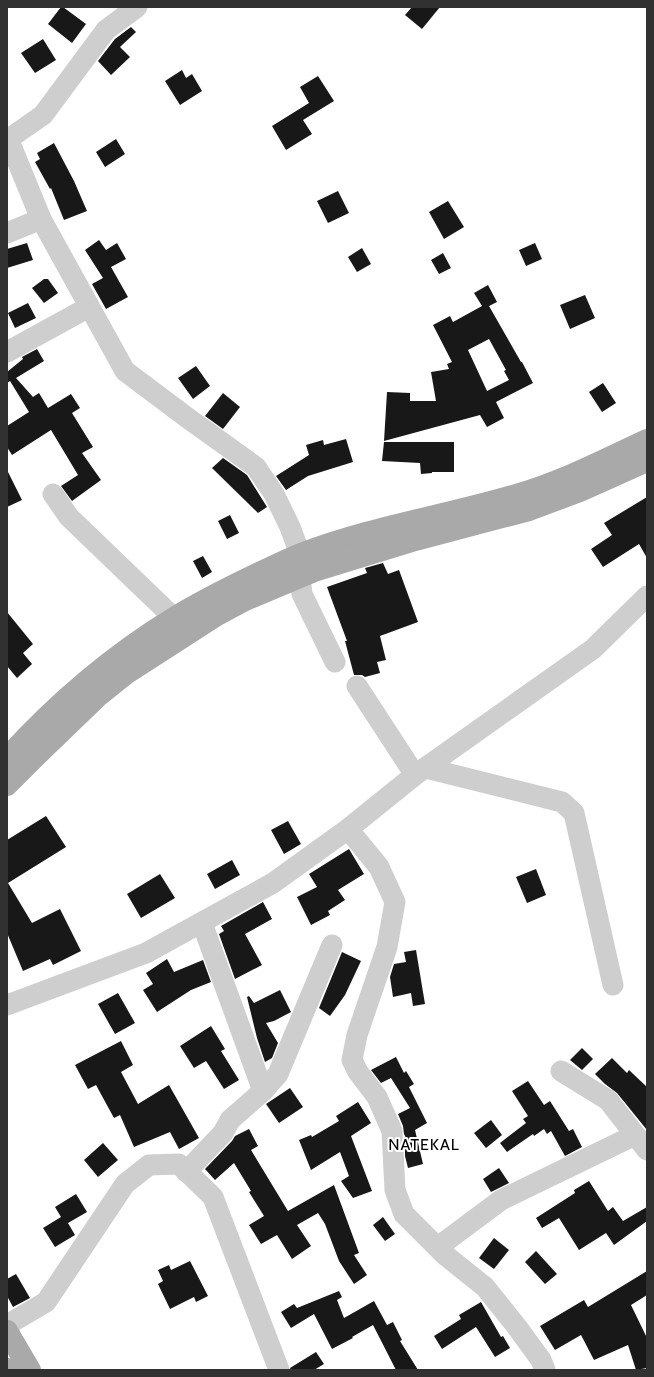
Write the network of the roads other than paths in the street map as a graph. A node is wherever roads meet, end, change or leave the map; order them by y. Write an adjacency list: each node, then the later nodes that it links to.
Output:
1 (137, 7): 2 (street)
2 (8, 144): 3 (street)
3 (41, 219): 4 (street); 5 (street)
4 (7, 233)
5 (89, 308): 6 (street); 10 (street)
6 (7, 352)
7 (647, 440): 10 (main road)
8 (647, 461): 11 (main road)
9 (53, 494): 13 (street)
10 (300, 554): 11 (street); 13 (main road)
11 (300, 577): 14 (street); 18 (main road)
12 (647, 596): 17 (street)
13 (174, 618): 16 (main road)
14 (335, 662)
15 (357, 686): 17 (street)
16 (7, 758)
17 (420, 772): 19 (street); 22 (street)
18 (7, 785)
19 (348, 830): 20 (street); 28 (street)
20 (202, 923): 23 (street); 25 (street)
21 (332, 945): 25 (street)
22 (613, 985)
23 (7, 1005)
24 (561, 1071): 26 (street)
25 (263, 1091): 27 (street)
26 (641, 1142): 28 (street)
27 (186, 1172): 29 (street); 32 (street)
28 (438, 1247): 33 (street)
29 (7, 1325)
30 (7, 1331): 31 (main road)
31 (30, 1370)
32 (279, 1370)
33 (545, 1370)

